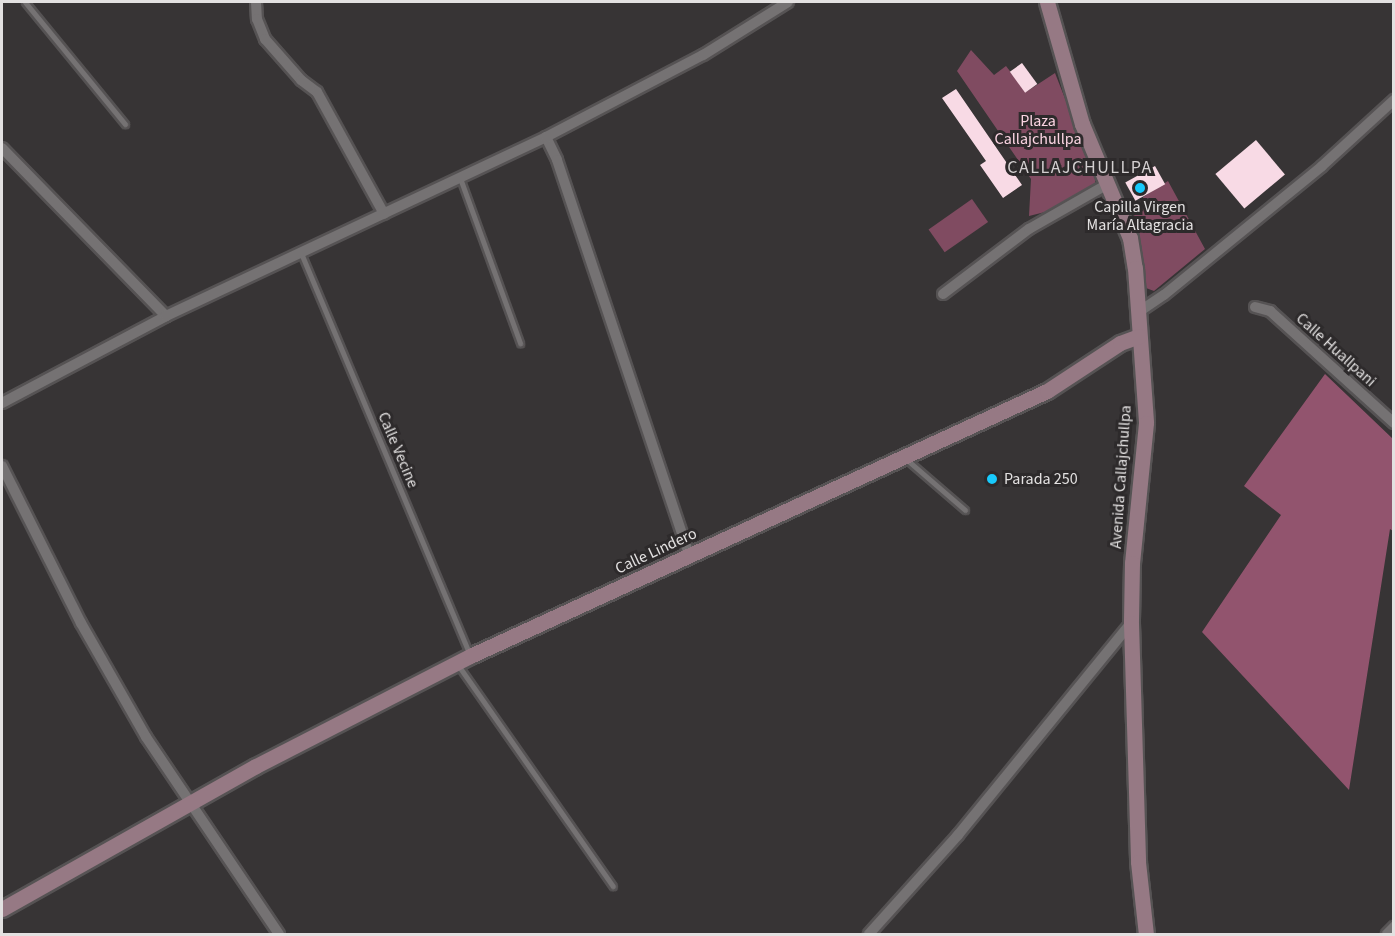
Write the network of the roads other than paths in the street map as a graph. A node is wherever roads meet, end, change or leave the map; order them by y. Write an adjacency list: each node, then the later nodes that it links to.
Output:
1 (25, 2): 6 (lane)
2 (256, 2): 11 (street)
3 (788, 2): 7 (street)
4 (1047, 2): 10 (street, Avenida Callajchullpa)
5 (1394, 100): 15 (street)
6 (125, 124)
7 (546, 137): 9 (street); 24 (street)
8 (2, 148): 16 (street)
9 (460, 178): 11 (street); 18 (lane)
10 (1108, 184): 13 (street); 15 (street, Avenida Callajchullpa)
11 (384, 214): 12 (street)
12 (301, 253): 16 (street); 26 (lane, Calle Vecine)
13 (943, 294)
14 (1255, 307): 20 (street, Calle Huallpani)
15 (1137, 313): 17 (street, Avenida Callajchullpa)
16 (166, 316): 19 (street)
17 (1139, 336): 21 (street, Calle Lindero); 25 (street, Avenida Callajchullpa)
18 (520, 343)
19 (2, 403)
20 (1394, 423)
21 (902, 456): 23 (lane); 24 (street, Calle Lindero)
22 (2, 466): 27 (street)
23 (965, 510)
24 (688, 555): 26 (street, Calle Lindero)
25 (1131, 623): 32 (street); 33 (street, Avenida Callajchullpa)
26 (464, 661): 27 (street, Calle Lindero); 28 (lane, Calle Vecine)
27 (189, 802): 29 (street, Calle Lindero); 31 (street)
28 (613, 886)
29 (2, 909)
30 (1394, 927): 34 (street)
31 (279, 934)
32 (869, 934)
33 (1146, 934)
34 (1387, 934)

